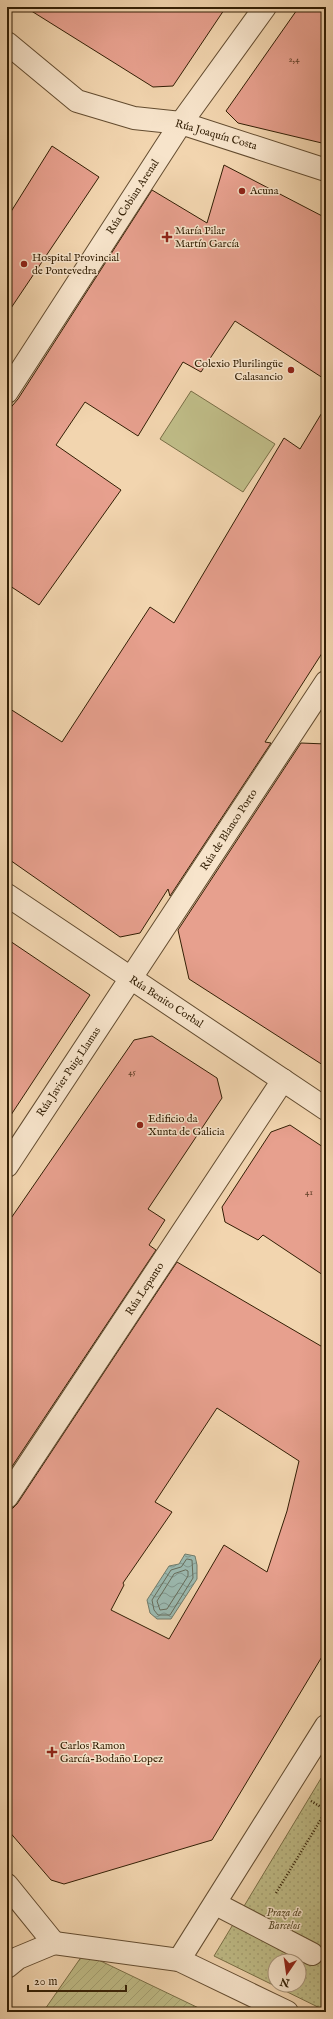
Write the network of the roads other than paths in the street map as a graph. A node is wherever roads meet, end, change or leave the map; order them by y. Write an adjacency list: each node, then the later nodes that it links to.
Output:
1 (265, 7): 3 (street, Rúa Cobian Arenal)
2 (7, 43): 3 (street, Rúa Joaquín Costa)
3 (181, 123): 4 (street, Rúa Joaquín Costa); 5 (street, Rúa Cobian Arenal)
4 (326, 170)
5 (7, 392)
6 (326, 682): 8 (street, Rúa de Blanco Porto)
7 (7, 895): 8 (street, Rúa Benito Corbal)
8 (131, 979): 9 (street, Rúa Benito Corbal); 11 (street, Rúa Javier Puig Llamas)
9 (283, 1080): 10 (street, Rúa Benito Corbal); 12 (street, Rúa Lepanto)
10 (326, 1109)
11 (7, 1166)
12 (7, 1498)
13 (326, 1726): 15 (street)
14 (7, 1885): 16 (street)
15 (216, 1904): 17 (street); 18 (street)
16 (54, 1943): 18 (street); 19 (street)
17 (312, 1954)
18 (180, 1960): 20 (street)
19 (7, 1967)
20 (284, 2010)

